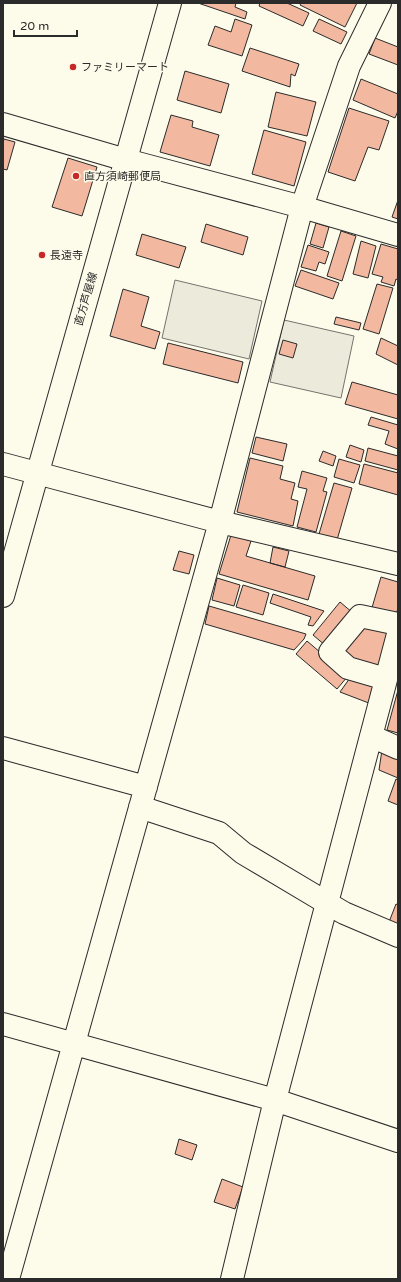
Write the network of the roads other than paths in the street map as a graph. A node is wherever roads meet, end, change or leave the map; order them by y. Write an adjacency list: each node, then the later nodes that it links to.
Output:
1 (170, 3): 4 (street, 直方芦屋線)
2 (380, 3): 5 (street)
3 (3, 124): 4 (street)
4 (126, 160): 5 (street); 8 (street, 直方芦屋線)
5 (302, 207): 6 (street); 9 (street)
6 (398, 235)
7 (3, 464): 8 (street)
8 (37, 474): 9 (street); 11 (street, 直方芦屋線)
9 (220, 522): 10 (street); 18 (street)
10 (398, 564)
11 (3, 596)
12 (398, 624): 14 (street)
13 (398, 634): 14 (street)
14 (386, 679): 15 (street)
15 (371, 736): 17 (street); 19 (street)
16 (3, 748): 18 (street)
17 (398, 748)
18 (143, 797): 19 (street); 22 (street)
19 (327, 904): 20 (street); 23 (street)
20 (398, 936)
21 (3, 1024): 22 (street)
22 (74, 1043): 23 (street); 25 (street)
23 (275, 1100): 24 (street); 26 (street)
24 (398, 1141)
25 (8, 1279)
26 (232, 1279)

